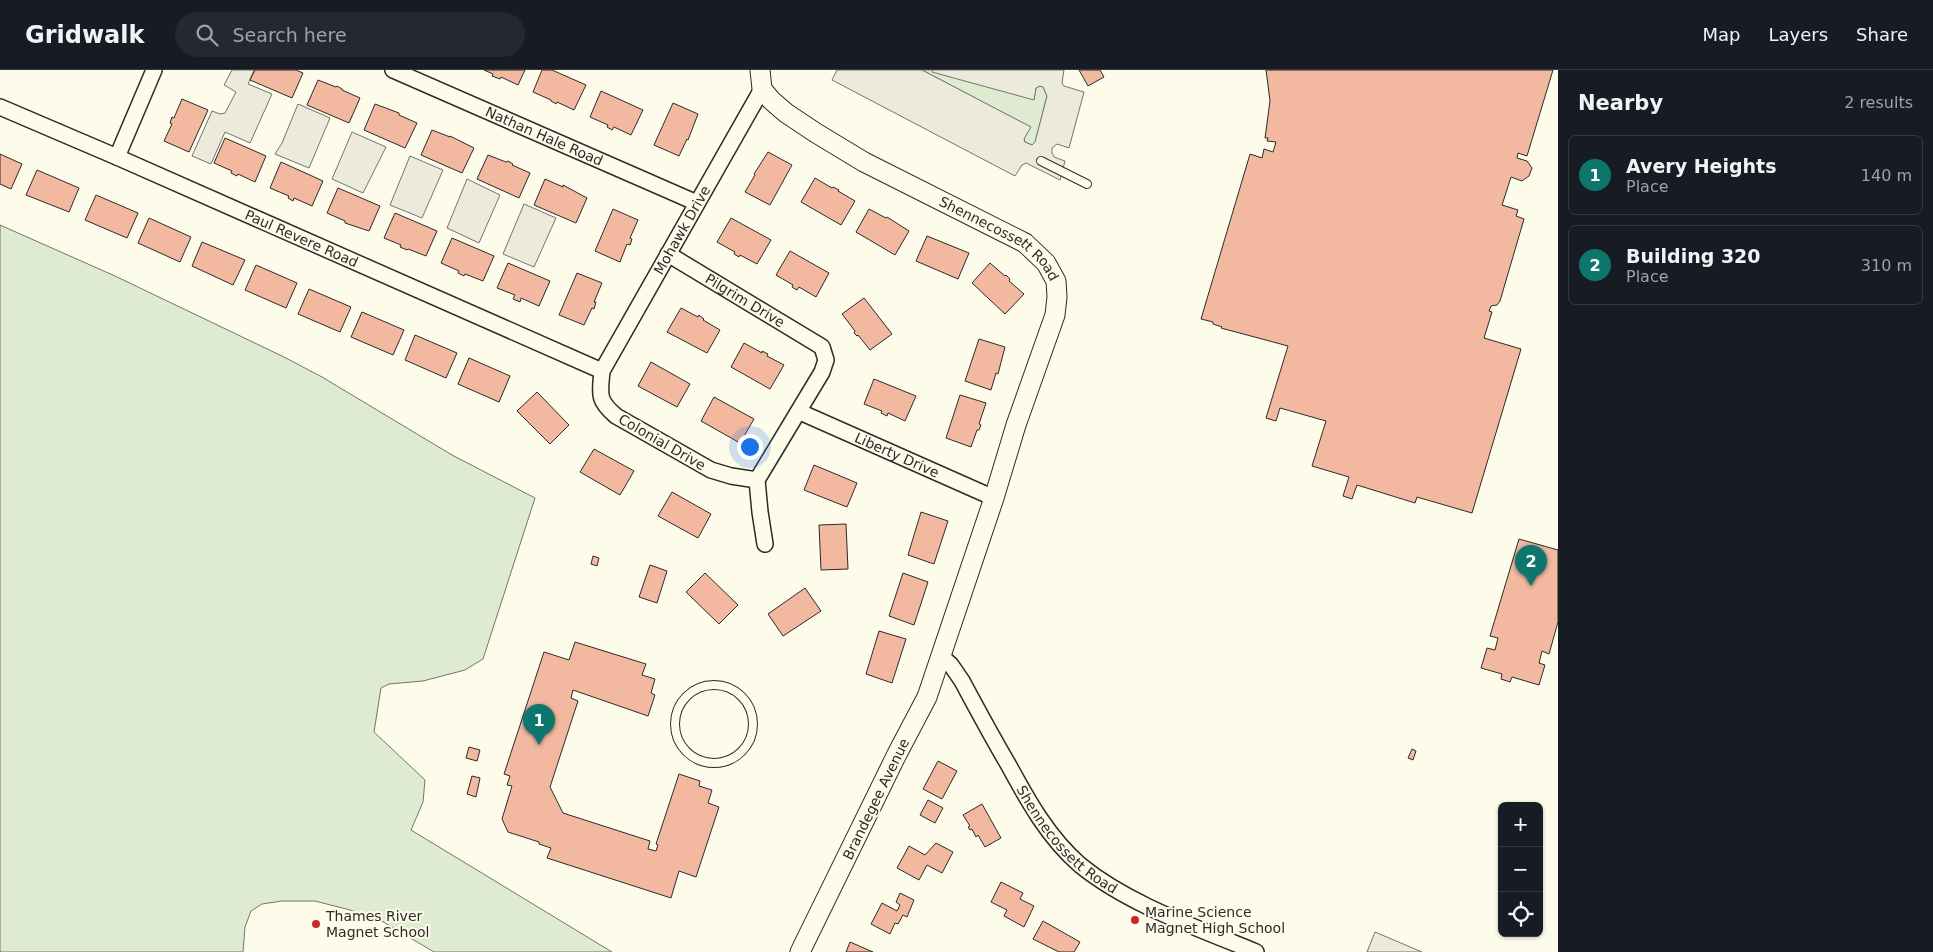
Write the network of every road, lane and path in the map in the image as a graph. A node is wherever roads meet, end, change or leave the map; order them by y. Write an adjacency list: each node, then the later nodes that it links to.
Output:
1 (154, 70): 6 (street)
2 (392, 70): 9 (street, Nathan Hale Road)
3 (760, 70): 4 (street)
4 (762, 89): 9 (street, Mohawk Drive); 14 (street, Shennecossett Road)
5 (0, 107): 6 (street, Paul Revere Road)
6 (117, 157): 11 (street, Paul Revere Road)
7 (1042, 161): 8 (lane)
8 (1087, 184)
9 (697, 203): 10 (street, Mohawk Drive)
10 (668, 254): 11 (street, Mohawk Drive); 12 (street, Pilgrim Drive)
11 (602, 371): 13 (street, Colonial Drive)
12 (800, 412): 13 (street); 14 (street, Liberty Drive)
13 (757, 480): 15 (street)
14 (994, 498): 16 (street, Shennecossett Road)
15 (765, 544)
16 (944, 650): 18 (street, Brandegee Avenue); 19 (street, Shennecossett Road)
17 (686, 750): 17 (lane)
18 (800, 952)
19 (1256, 952)

